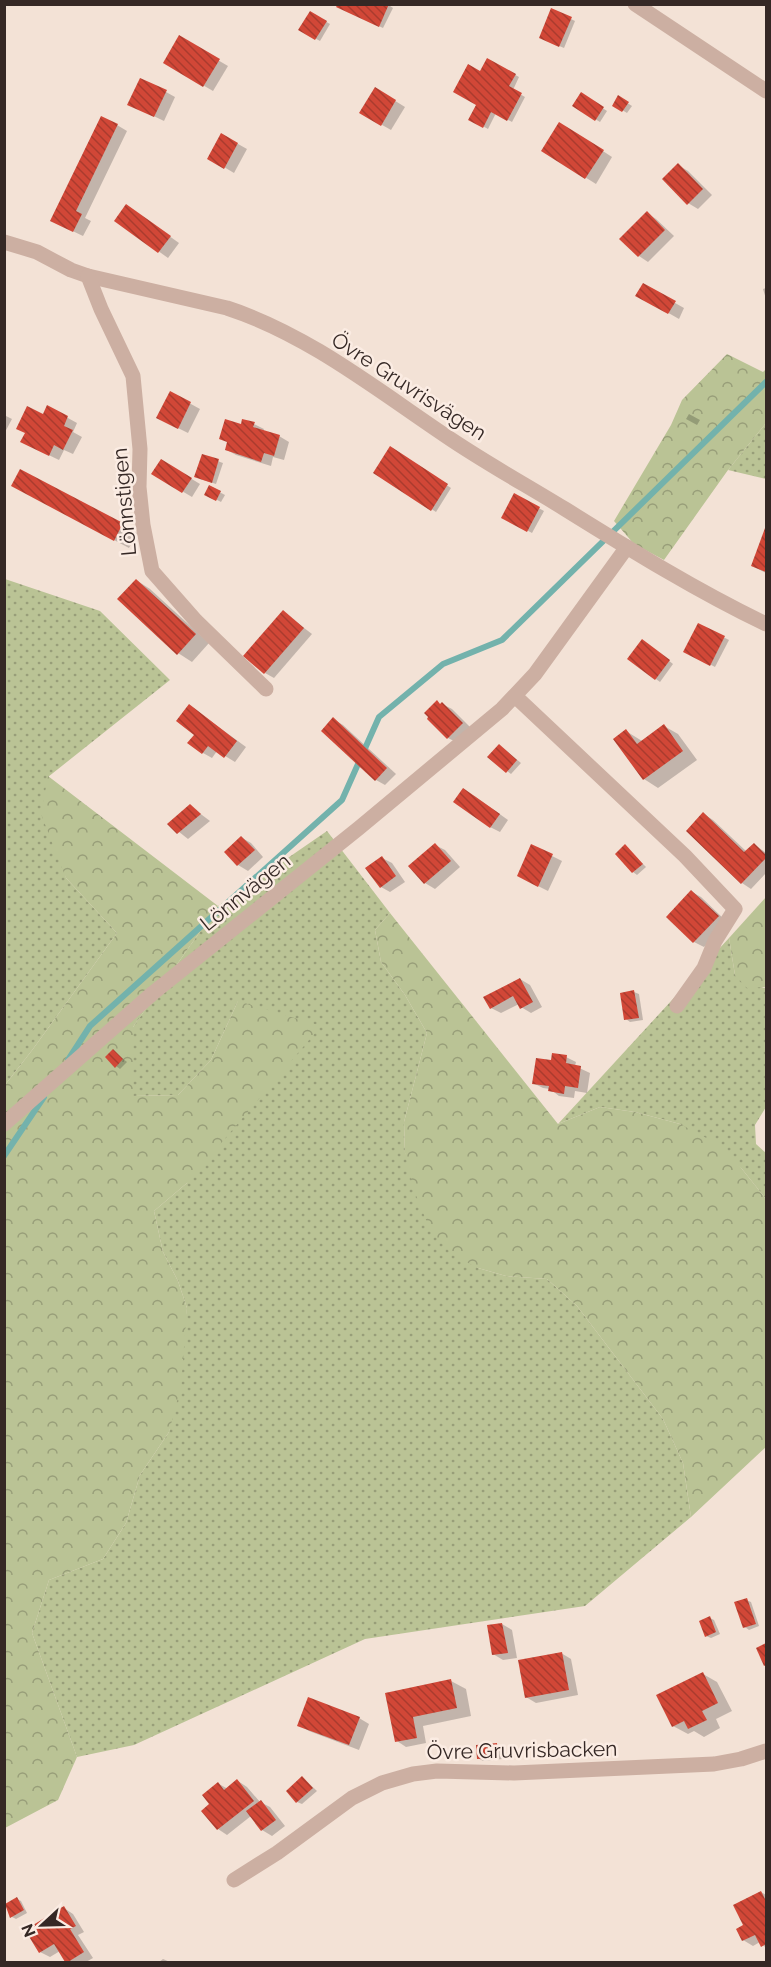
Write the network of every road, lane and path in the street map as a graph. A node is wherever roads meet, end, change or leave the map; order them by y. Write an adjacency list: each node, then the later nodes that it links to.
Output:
1 (635, 4): 2 (street)
2 (766, 91)
3 (4, 242): 4 (street, Övre Gruvrisvägen)
4 (88, 276): 5 (street, Övre Gruvrisvägen); 7 (street, Lönnstigen)
5 (622, 544): 6 (street, Övre Gruvrisvägen); 8 (street, Lönnvägen)
6 (766, 624)
7 (266, 688)
8 (515, 696): 9 (street); 10 (street, Lönnvägen)
9 (677, 1006)
10 (4, 1124)
11 (766, 1751): 12 (street, Övre Gruvrisbacken)
12 (234, 1880)

